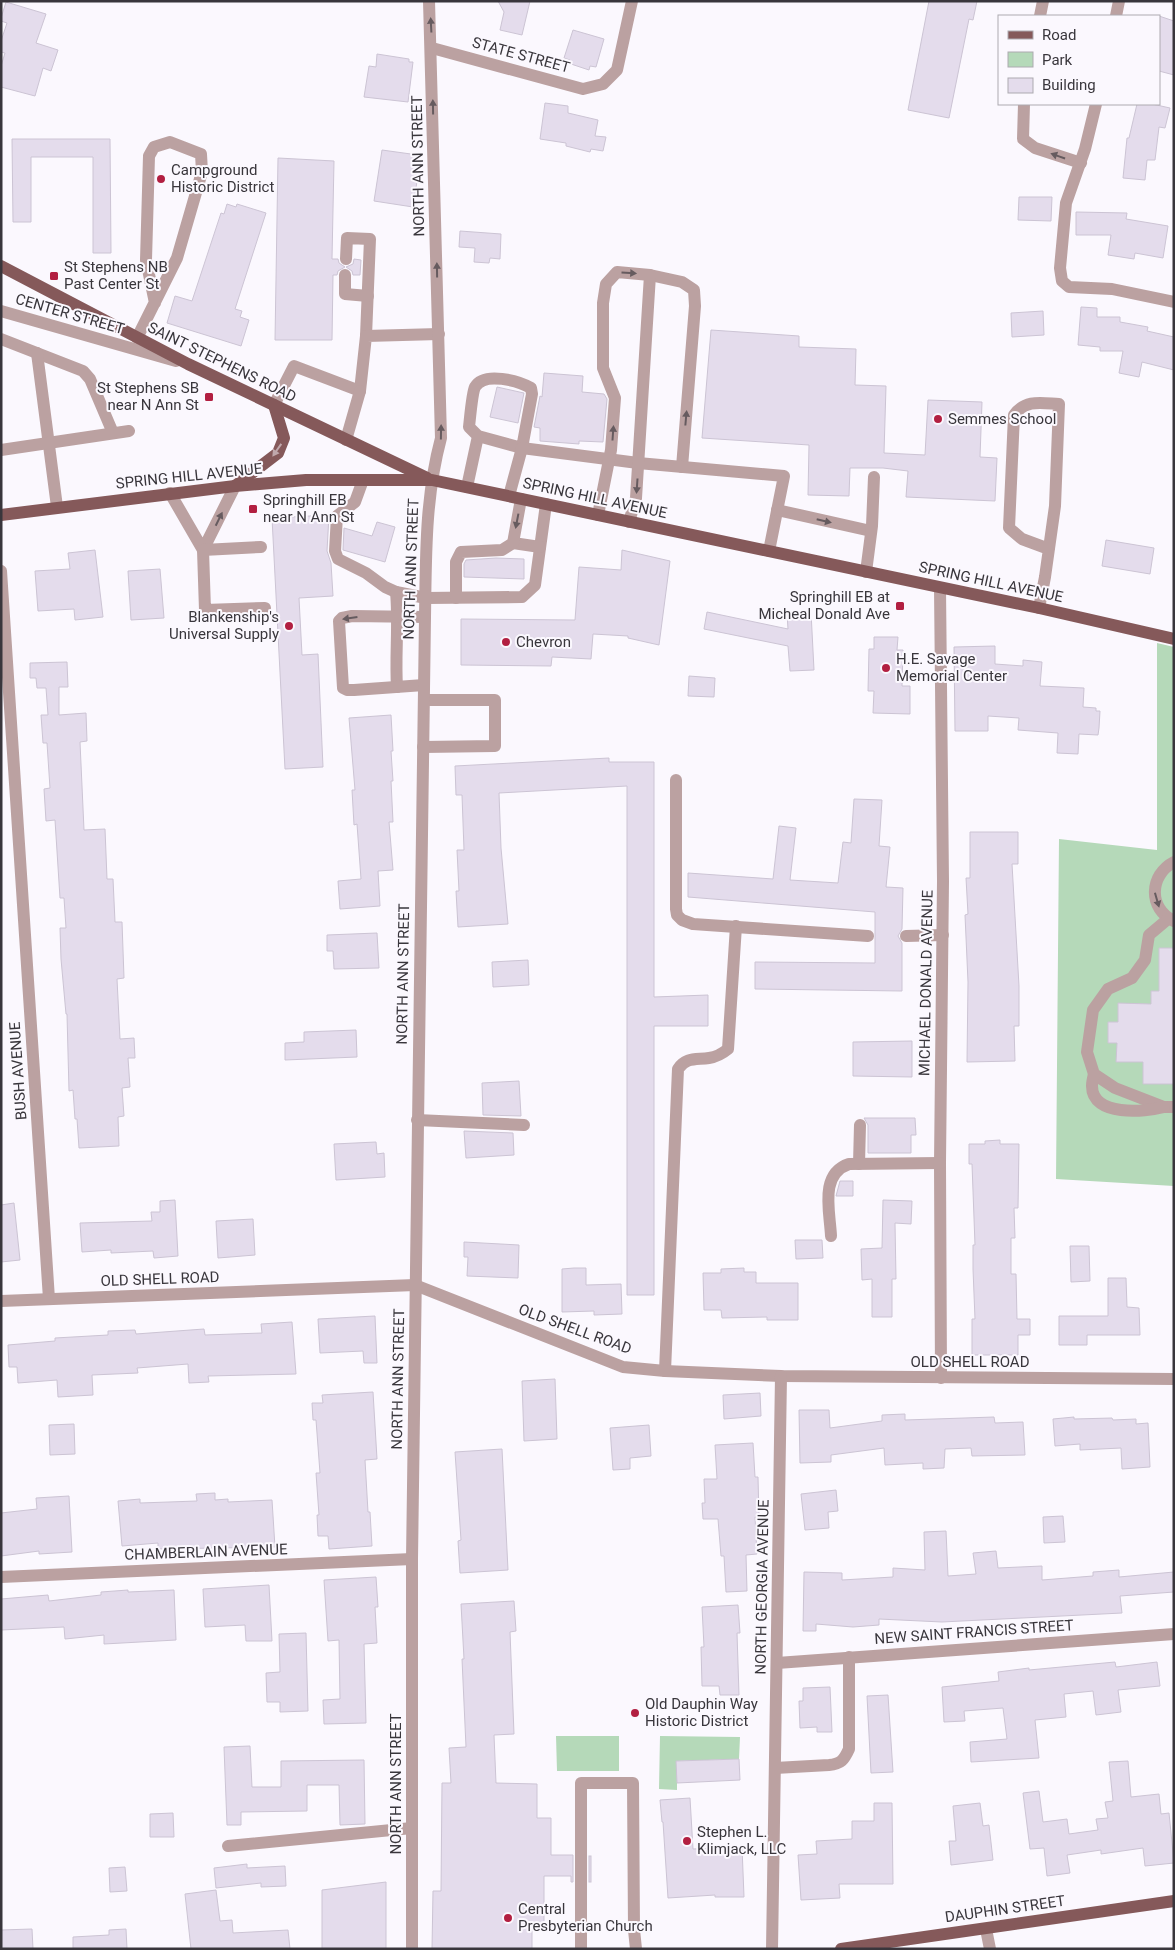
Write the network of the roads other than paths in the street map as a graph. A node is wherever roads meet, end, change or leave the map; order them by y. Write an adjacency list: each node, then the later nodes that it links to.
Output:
1 (429, 1): 7 (street, NORTH ANN STREET, one-way to 1)
2 (632, 1): 7 (street, STATE STREET)
3 (1043, 1): 5 (street)
4 (1119, 1): 6 (street)
5 (1040, 15)
6 (1116, 15)
7 (432, 48): 19 (street, NORTH ANN STREET, one-way to 7)
8 (1024, 105): 10 (street, one-way to 8)
9 (1096, 105): 10 (street)
10 (1081, 163): 16 (street)
11 (346, 259): 15 (street)
12 (1, 266): 21 (main road, SAINT STEPHENS ROAD)
13 (345, 275): 15 (street)
14 (650, 275): 34 (street, one-way to 14); 35 (street); 36 (street, one-way to 14)
15 (368, 296): 20 (street)
16 (1174, 302)
17 (155, 303): 17 (street); 21 (street)
18 (1, 311): 24 (street, CENTER STREET)
19 (439, 334): 20 (street); 39 (street, NORTH ANN STREET, one-way to 19)
20 (366, 336): 25 (street)
21 (138, 338): 24 (main road, SAINT STEPHENS ROAD)
22 (1, 339): 23 (street)
23 (37, 353): 28 (street); 31 (street)
24 (188, 364): 26 (main road, SAINT STEPHENS ROAD)
25 (360, 391): 26 (street); 30 (street)
26 (274, 405): 30 (main road, SAINT STEPHENS ROAD); 40 (main road, one-way to 40)
27 (129, 431): 28 (street)
28 (113, 433): 31 (street)
29 (478, 436): 32 (street); 32 (street); 41 (street)
30 (346, 440): 39 (main road, SAINT STEPHENS ROAD)
31 (49, 442): 33 (street); 45 (street)
32 (522, 448): 34 (street); 43 (street)
33 (1, 450)
34 (610, 458): 35 (street); 48 (street)
35 (638, 463): 36 (street); 49 (street, one-way to 49)
36 (682, 467): 46 (street)
37 (874, 477): 50 (street)
38 (363, 480): 39 (main road, SPRING HILL AVENUE); 40 (main road, SPRING HILL AVENUE); 60 (street)
39 (432, 480): 41 (main road, SPRING HILL AVENUE); 61 (street, NORTH ANN STREET)
40 (235, 486): 42 (main road, SPRING HILL AVENUE); 55 (street, one-way to 40)
41 (467, 487): 43 (main road, SPRING HILL AVENUE)
42 (170, 493): 45 (main road, SPRING HILL AVENUE); 55 (street)
43 (515, 497): 44 (main road, SPRING HILL AVENUE); 51 (street, one-way to 51)
44 (546, 504): 48 (main road, SPRING HILL AVENUE); 53 (street)
45 (57, 507): 47 (main road, SPRING HILL AVENUE)
46 (777, 510): 50 (street, one-way to 50); 56 (street)
47 (1, 515)
48 (598, 515): 49 (main road, SPRING HILL AVENUE)
49 (629, 522): 56 (main road, SPRING HILL AVENUE)
50 (872, 531): 58 (street)
51 (512, 543): 53 (street); 62 (street)
52 (261, 547): 55 (street)
53 (540, 547): 62 (street)
54 (1049, 549): 54 (street); 64 (street)
55 (203, 550): 63 (street)
56 (768, 551): 58 (main road, SPRING HILL AVENUE)
57 (1, 571): 88 (street, BUSH AVENUE)
58 (866, 572): 59 (main road, SPRING HILL AVENUE)
59 (940, 588): 64 (main road, SPRING HILL AVENUE); 76 (street, MICHAEL DONALD AVENUE)
60 (396, 592): 61 (street); 65 (street)
61 (426, 598): 62 (street); 66 (street, NORTH ANN STREET)
62 (456, 598)
63 (265, 608)
64 (1039, 608): 67 (main road, SPRING HILL AVENUE)
65 (398, 617): 66 (street); 69 (street); 69 (street, one-way to 69)
66 (425, 617): 68 (street, NORTH ANN STREET)
67 (1174, 639)
68 (424, 685): 69 (street); 70 (street, NORTH ANN STREET)
69 (397, 687)
70 (424, 700): 71 (street, NORTH ANN STREET); 71 (street)
71 (423, 747): 81 (street, NORTH ANN STREET)
72 (676, 780): 75 (street)
73 (1174, 862): 74 (street, one-way to 74)
74 (1171, 920): 79 (street)
75 (736, 926): 77 (street); 90 (street)
76 (943, 935): 78 (street); 84 (street, MICHAEL DONALD AVENUE)
77 (868, 936)
78 (906, 936)
79 (1094, 1074): 80 (street); 80 (street)
80 (1169, 1107)
81 (417, 1120): 82 (street); 87 (street, NORTH ANN STREET)
82 (524, 1125)
83 (860, 1125): 85 (street)
84 (940, 1163): 85 (street); 92 (street, MICHAEL DONALD AVENUE)
85 (859, 1164): 86 (street)
86 (831, 1236)
87 (415, 1285): 88 (street, OLD SHELL ROAD); 90 (street, OLD SHELL ROAD); 94 (street, NORTH ANN STREET)
88 (50, 1299): 89 (street, OLD SHELL ROAD)
89 (1, 1301)
90 (665, 1371): 91 (street, OLD SHELL ROAD)
91 (781, 1376): 92 (street, OLD SHELL ROAD); 98 (street, NORTH GEORGIA AVENUE)
92 (941, 1378): 93 (street, OLD SHELL ROAD)
93 (1174, 1379)
94 (412, 1560): 95 (street, CHAMBERLAIN AVENUE); 100 (street, NORTH ANN STREET)
95 (1, 1577)
96 (1174, 1634): 97 (street, NEW SAINT FRANCIS STREET)
97 (849, 1657): 98 (street, NEW SAINT FRANCIS STREET); 99 (street)
98 (777, 1663): 99 (street, NORTH GEORGIA AVENUE)
99 (775, 1768): 107 (street, NORTH GEORGIA AVENUE)
100 (412, 1828): 101 (street); 104 (street, NORTH ANN STREET)
101 (228, 1846)
102 (1174, 1901): 103 (main road, DAUPHIN STREET)
103 (986, 1929): 108 (main road, DAUPHIN STREET); 109 (street)
104 (412, 1949)
105 (581, 1949): 106 (street)
106 (636, 1949)
107 (772, 1949)
108 (841, 1949)
109 (990, 1949)

